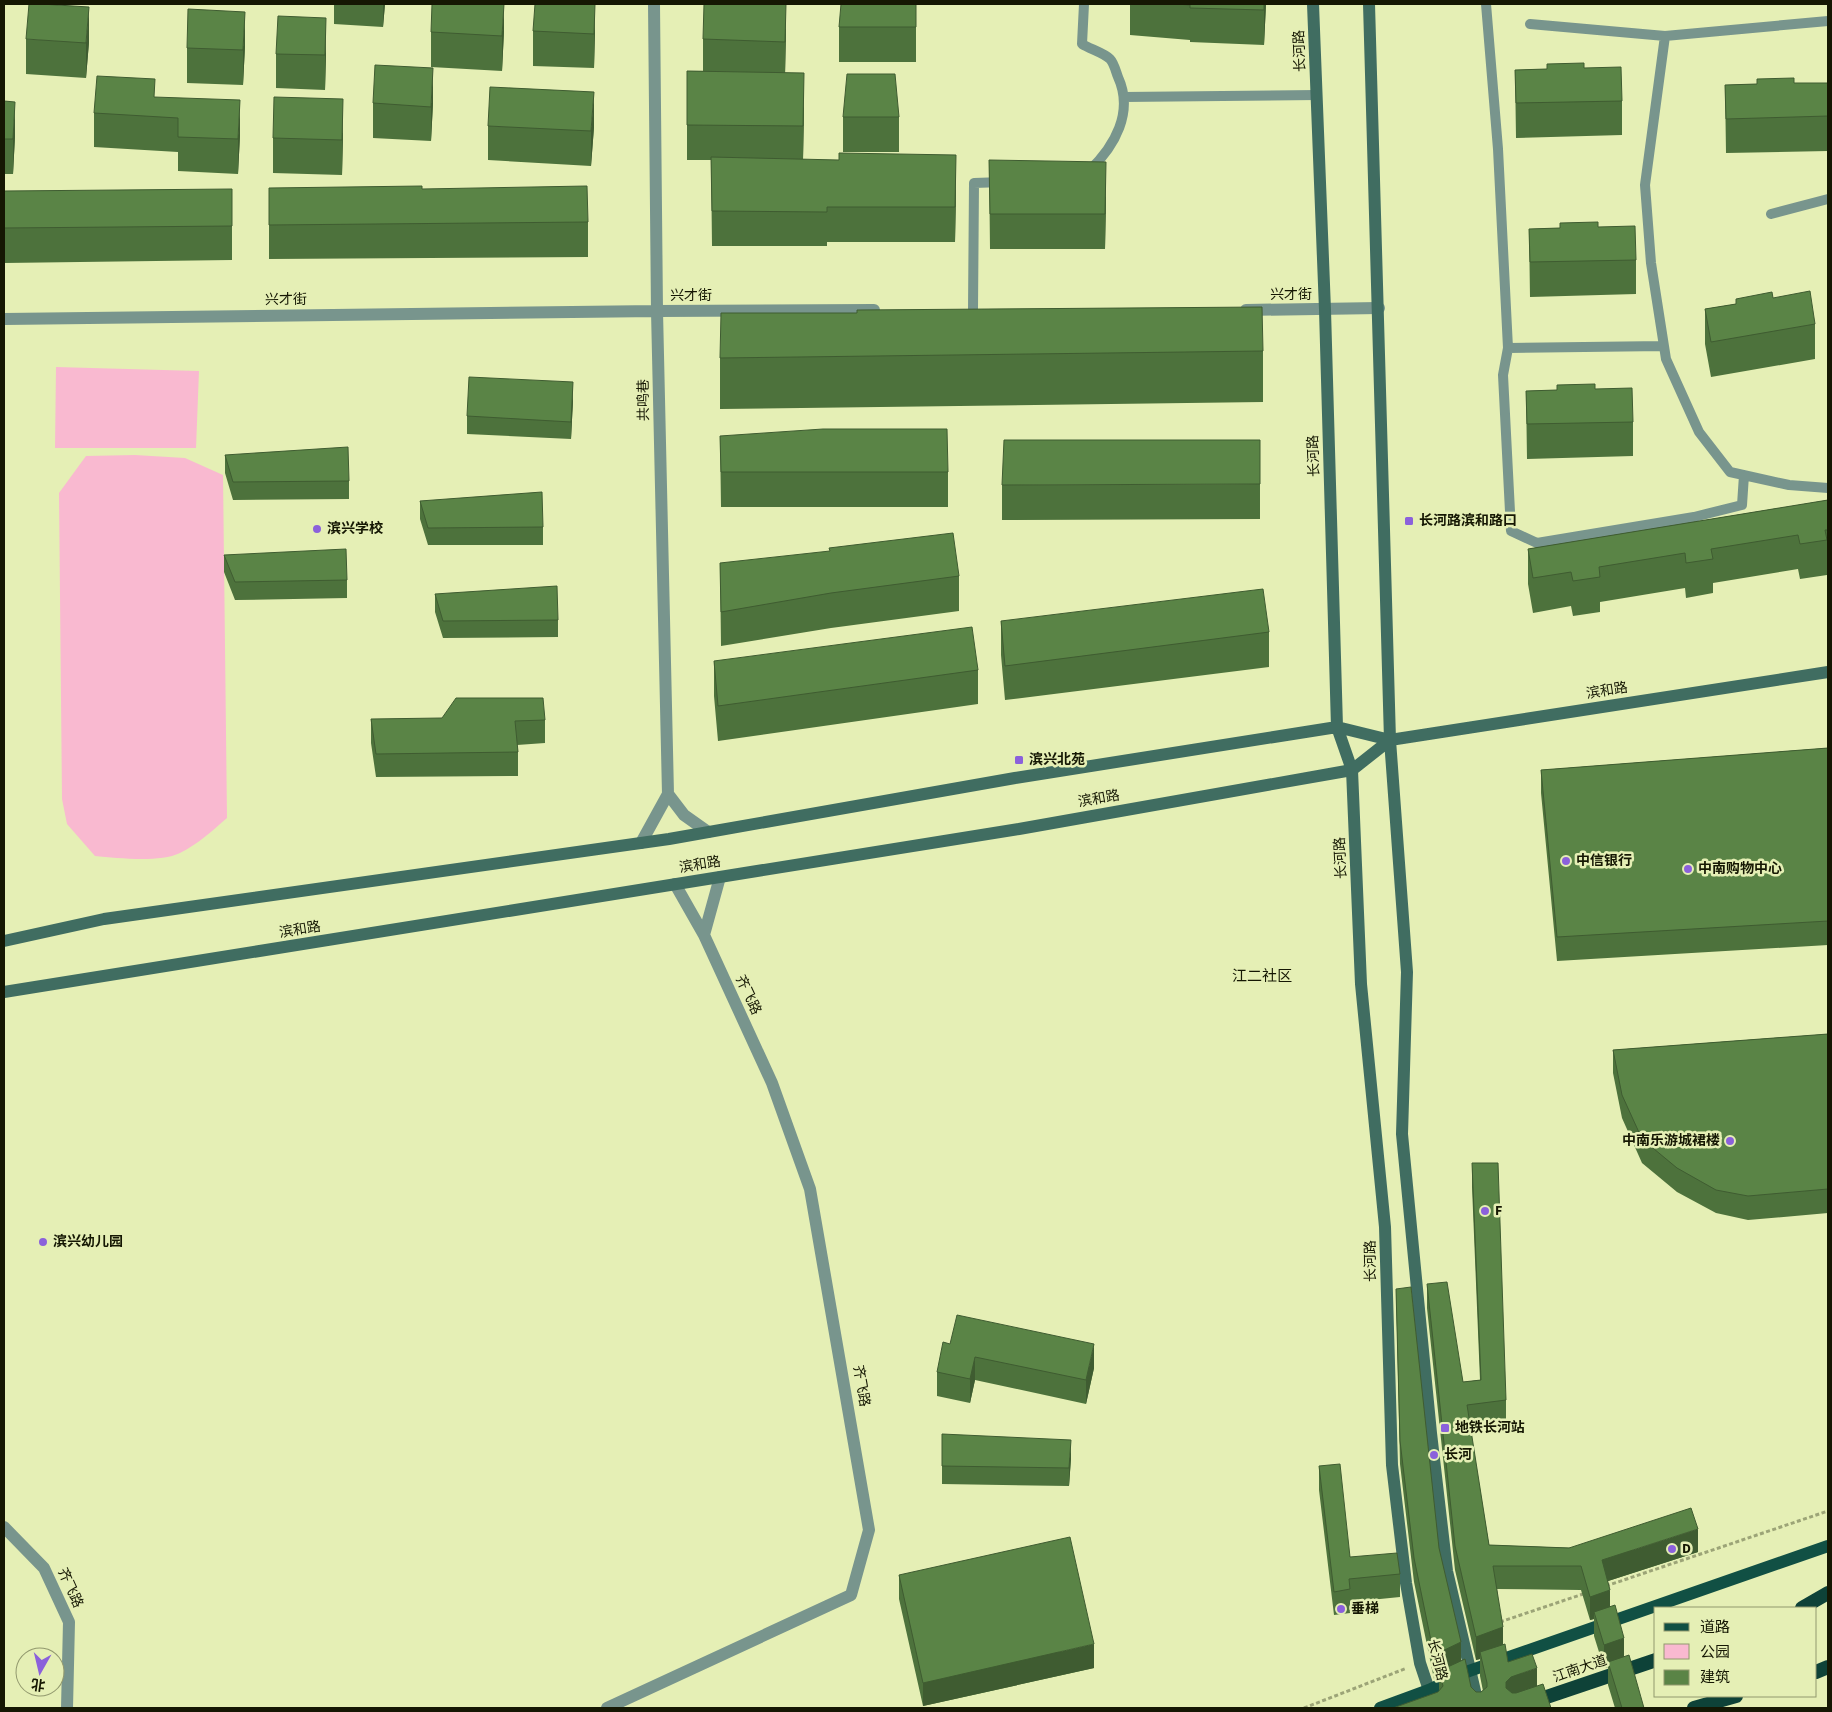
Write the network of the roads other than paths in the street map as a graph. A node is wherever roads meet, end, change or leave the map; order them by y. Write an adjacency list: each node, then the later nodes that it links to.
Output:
1 (654, 4): 20 (street, 共鸣巷)
2 (1084, 4): 10 (lane)
3 (1313, 4): 9 (main road, 长河路)
4 (1369, 4): 15 (main road, 长河路)
5 (1486, 4): 23 (lane)
6 (1828, 21): 8 (lane)
7 (1530, 24): 8 (lane)
8 (1665, 36): 22 (lane)
9 (1317, 95): 10 (lane); 19 (main road, 长河路)
10 (1124, 98): 11 (lane)
11 (1078, 181)
12 (1012, 182): 17 (lane)
13 (1828, 199): 14 (lane)
14 (1771, 214)
15 (1379, 308): 19 (street, 兴才街); 28 (main road, 长河路)
16 (884, 310): 20 (street, 兴才街)
17 (973, 310)
18 (1237, 310): 19 (street, 兴才街)
19 (1325, 310): 27 (main road, 长河路)
20 (657, 311): 21 (street, 兴才街); 30 (street, 共鸣巷)
21 (4, 319)
22 (1664, 346): 23 (lane); 24 (lane)
23 (1508, 348): 24 (lane)
24 (1744, 475): 25 (lane)
25 (1828, 488)
26 (1828, 672): 28 (main road, 滨和路)
27 (1336, 727): 28 (main road, 滨和路); 29 (main road, 长河路); 31 (main road, 滨和路)
28 (1390, 740): 29 (main road, 滨和路); 43 (main road, 长河路)
29 (1352, 770): 33 (main road, 滨和路); 44 (main road, 长河路)
30 (668, 794): 31 (street); 32 (street)
31 (708, 832): 32 (main road, 滨和路)
32 (641, 843): 36 (main road, 滨和路)
33 (720, 877): 34 (main road, 滨和路); 35 (street)
34 (675, 884): 35 (street, 齐飞路); 37 (main road, 滨和路)
35 (704, 934): 47 (street, 齐飞路)
36 (4, 941)
37 (4, 992)
38 (4, 1527): 46 (street, 齐飞路)
39 (1828, 1546): 43 (main road)
40 (1828, 1593): 41 (highway)
41 (1804, 1607)
42 (1654, 1661): 51 (highway, 江南大道)
43 (1470, 1671): 44 (main road); 50 (main road, 长河路)
44 (1429, 1690): 48 (main road); 49 (main road, 长河路)
45 (1732, 1697): 52 (highway)
46 (67, 1708)
47 (608, 1708)
48 (1380, 1708)
49 (1435, 1708)
50 (1479, 1708)
51 (1514, 1708)
52 (1694, 1708)

